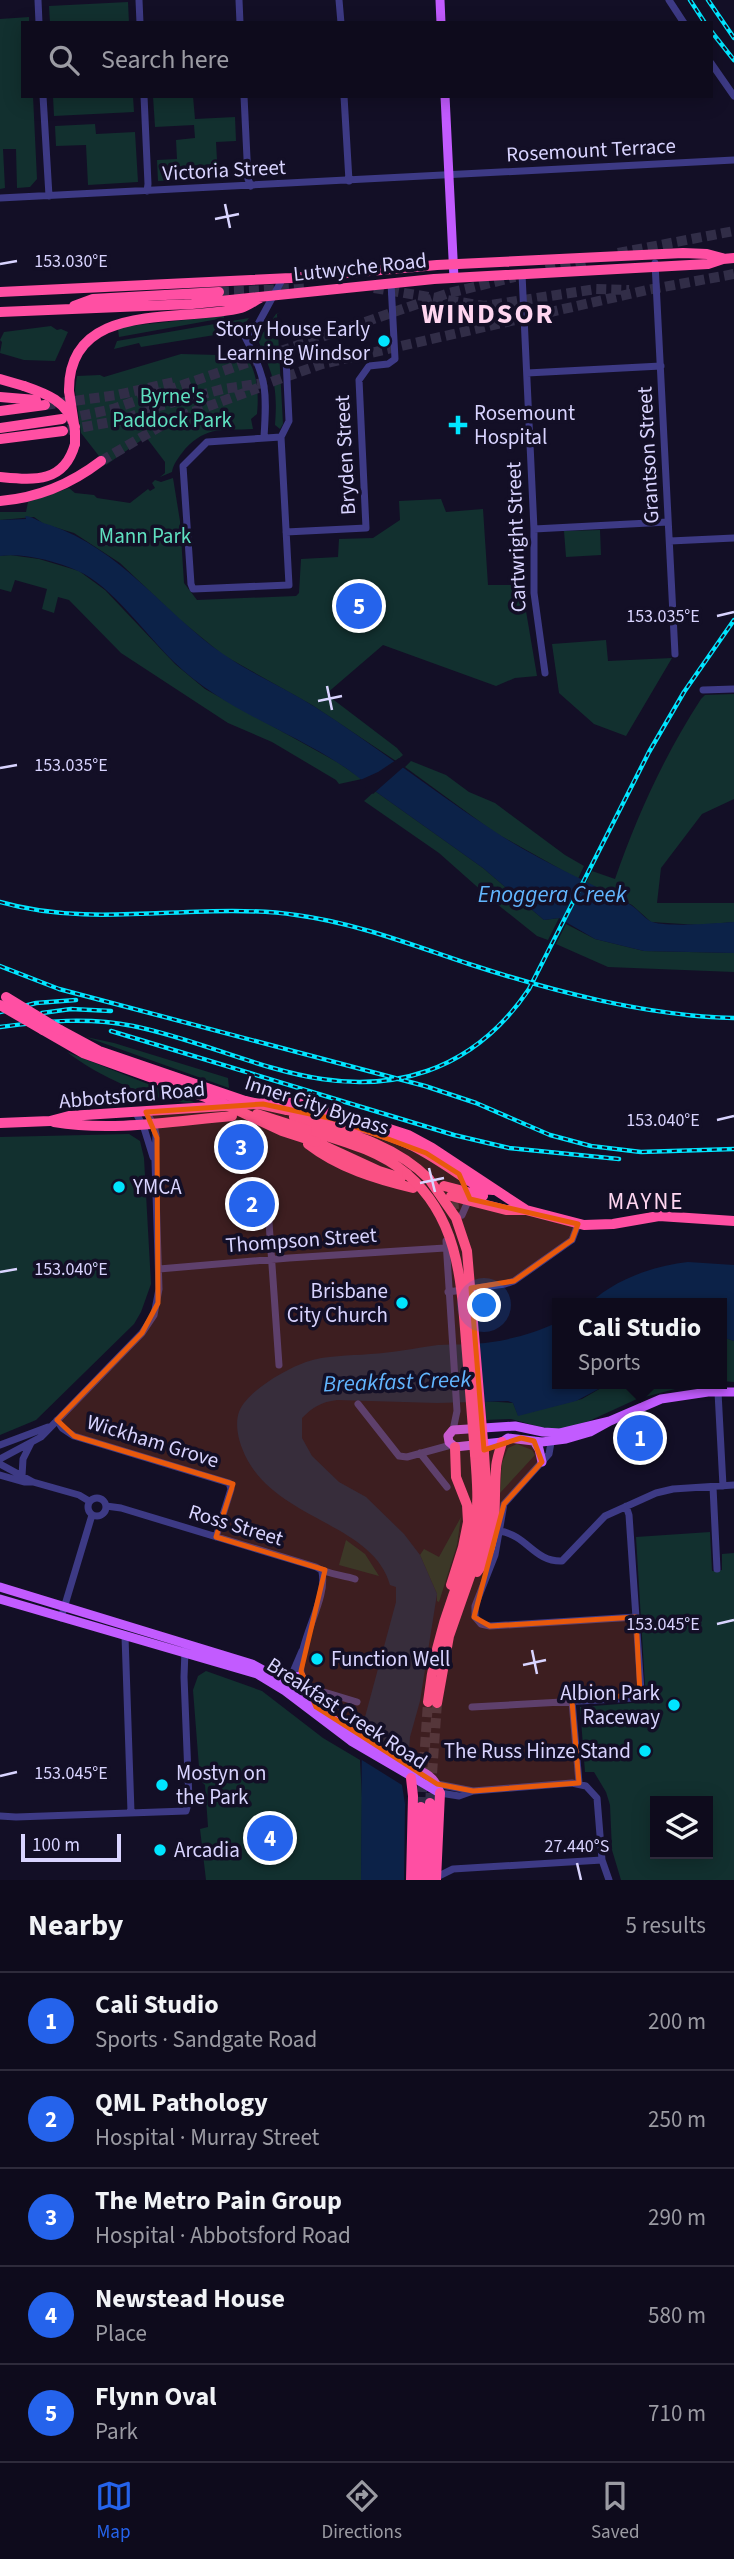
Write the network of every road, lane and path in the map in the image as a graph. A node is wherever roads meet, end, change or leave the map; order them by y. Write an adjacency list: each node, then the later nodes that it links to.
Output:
1 (38, 0): 7 (street)
2 (139, 0): 8 (street)
3 (239, 0): 9 (street)
4 (339, 0): 10 (street)
5 (440, 0): 11 (main road)
6 (668, 0): 12 (street)
7 (40, 21)
8 (140, 21)
9 (240, 21)
10 (341, 21)
11 (441, 21)
12 (683, 21)
13 (713, 66): 14 (street)
14 (734, 96)
15 (43, 98): 25 (street)
16 (144, 98): 24 (street)
17 (244, 98): 23 (street)
18 (345, 98): 22 (street)
19 (445, 98): 21 (main road)
20 (734, 160): 21 (street, Rosemount Terrace)
21 (449, 176): 22 (street, Victoria Street); 30 (main road)
22 (349, 181): 23 (street, Victoria Street)
23 (251, 186): 24 (street, Victoria Street)
24 (147, 191): 25 (street, Victoria Street)
25 (48, 196): 26 (street, Victoria Street)
26 (0, 198)
27 (654, 254): 29 (highway, Lutwyche Road); 30 (highway, Lutwyche Road); 31 (street, Grantson Street)
28 (734, 258): 29 (highway, Lutwyche Road)
29 (723, 259): 31 (highway, Lutwyche Road)
30 (453, 264): 33 (highway, Lutwyche Road); 34 (main road)
31 (656, 268): 32 (highway, Lutwyche Road); 42 (street, Grantson Street)
32 (523, 274): 34 (highway, Lutwyche Road); 43 (street, Cartwright Street)
33 (283, 278): 36 (highway, Lutwyche Road); 38 (street)
34 (454, 278): 35 (highway, Lutwyche Road)
35 (391, 283): 38 (highway, Lutwyche Road); 59 (street, Bryden Street)
36 (0, 292)
37 (219, 292): 39 (highway)
38 (269, 295): 39 (highway, Lutwyche Road); 48 (highway, bridge); 52 (street)
39 (71, 308): 40 (highway, Lutwyche Road)
40 (0, 312)
41 (286, 359): 51 (street)
42 (661, 366): 43 (street); 57 (street, Grantson Street)
43 (527, 373): 58 (street, Cartwright Street)
44 (0, 379): 48 (highway, bridge)
45 (0, 397): 46 (highway)
46 (0, 411)
47 (62, 419): 49 (highway)
48 (75, 427): 55 (highway, bridge)
49 (0, 428)
50 (63, 431): 53 (highway)
51 (281, 437): 52 (street); 59 (street)
52 (264, 438): 59 (street)
53 (0, 439)
54 (101, 461): 56 (highway)
55 (0, 477)
56 (0, 501)
57 (668, 522): 58 (street); 61 (street, Grantson Street)
58 (534, 529): 63 (street, Cartwright Street)
59 (286, 532)
60 (734, 538): 61 (street)
61 (670, 541): 62 (street, Grantson Street)
62 (675, 654)
63 (545, 673)
64 (734, 689): 65 (street)
65 (703, 690)
66 (2, 998): 67 (highway, Inner City Bypass, bridge); 68 (highway, Inner City Bypass, bridge)
67 (241, 1100): 75 (highway, bridge); 104 (highway, Inner City Bypass, bridge)
68 (220, 1102): 74 (highway, bridge); 76 (highway, Inner City Bypass, bridge)
69 (141, 1113): 71 (highway, Abbotsford Road); 73 (street); 78 (highway, Abbotsford Road)
70 (232, 1116): 73 (highway, Abbotsford Road)
71 (50, 1121): 72 (highway, Abbotsford Road); 73 (highway, Abbotsford Road)
72 (0, 1123)
73 (147, 1123): 87 (street)
74 (312, 1143): 76 (highway); 77 (highway)
75 (459, 1174): 78 (highway); 80 (highway)
76 (404, 1176): 104 (highway, Inner City Bypass, bridge)
77 (413, 1188)
78 (497, 1190): 82 (highway, Abbotsford Road)
79 (450, 1193): 80 (highway)
80 (469, 1195): 82 (highway, Abbotsford Road); 83 (street)
81 (268, 1208): 86 (street)
82 (526, 1210): 85 (highway, Abbotsford Road)
83 (462, 1215)
84 (734, 1221): 85 (highway, Abbotsford Road)
85 (578, 1224): 88 (street)
86 (272, 1259): 87 (street, Thompson Street); 88 (street, Thompson Street); 89 (street)
87 (159, 1269): 94 (street)
88 (448, 1292): 93 (street)
89 (279, 1365)
90 (718, 1392): 91 (main road); 98 (main road); 111 (street)
91 (734, 1392)
92 (358, 1404): 103 (street)
93 (457, 1411): 96 (street); 99 (street)
94 (57, 1420): 95 (street); 119 (street, Wickham Grove)
95 (49, 1427): 101 (street); 102 (street)
96 (468, 1429): 97 (main road); 99 (main road)
97 (505, 1436): 98 (main road); 99 (main road); 100 (main road); 122 (highway)
98 (552, 1437): 100 (main road); 106 (street)
99 (452, 1440): 103 (street); 127 (highway)
100 (534, 1441): 106 (main road)
101 (32, 1442): 105 (street); 108 (street)
102 (0, 1445)
103 (420, 1453): 112 (street)
104 (479, 1453): 122 (highway, Inner City Bypass); 127 (highway, Inner City Bypass)
105 (0, 1461): 108 (street)
106 (542, 1462): 118 (street)
107 (0, 1475): 109 (street)
108 (22, 1476): 109 (street)
109 (33, 1482): 114 (street)
110 (734, 1485): 111 (street)
111 (723, 1486): 113 (street)
112 (447, 1487)
113 (713, 1487): 116 (street); 120 (street)
114 (89, 1501): 115 (street); 117 (street)
115 (106, 1506): 117 (street); 119 (street, Ross Street)
116 (626, 1506): 118 (street); 128 (street)
117 (92, 1515): 126 (street)
118 (500, 1531): 128 (street)
119 (216, 1537): 121 (street, Ross Street)
120 (717, 1569)
121 (322, 1572): 123 (street, Ross Street); 133 (street)
122 (470, 1577): 127 (highway, Inner City Bypass)
123 (355, 1579)
124 (0, 1587): 126 (main road, Breakfast Creek Road)
125 (0, 1599): 129 (main road, Breakfast Creek Road)
126 (64, 1607): 129 (street); 131 (main road, Breakfast Creek Road)
127 (449, 1607)
128 (636, 1617): 136 (street)
129 (61, 1618): 130 (main road, Breakfast Creek Road)
130 (125, 1636): 132 (main road, Breakfast Creek Road); 144 (street)
131 (186, 1642): 132 (street); 134 (main road, Breakfast Creek Road)
132 (184, 1653): 140 (main road, Breakfast Creek Road); 144 (street)
133 (298, 1677): 134 (main road); 135 (street)
134 (279, 1679): 138 (main road, Breakfast Creek Road)
135 (312, 1692): 137 (street); 138 (street)
136 (572, 1701): 139 (street); 142 (street)
137 (357, 1702)
138 (316, 1707): 140 (main road, Breakfast Creek Road)
139 (472, 1707)
140 (351, 1737): 141 (main road, Breakfast Creek Road)
141 (412, 1772): 143 (main road, Breakfast Creek Road); 150 (highway)
142 (579, 1783): 143 (street); 147 (street)
143 (438, 1788): 146 (highway)
144 (131, 1812): 145 (street)
145 (0, 1815)
146 (438, 1859): 148 (street); 149 (highway)
147 (603, 1860): 148 (street); 152 (street)
148 (453, 1869): 149 (street)
149 (434, 1879): 151 (highway)
150 (411, 1880)
151 (419, 1880)
152 (609, 1880)

